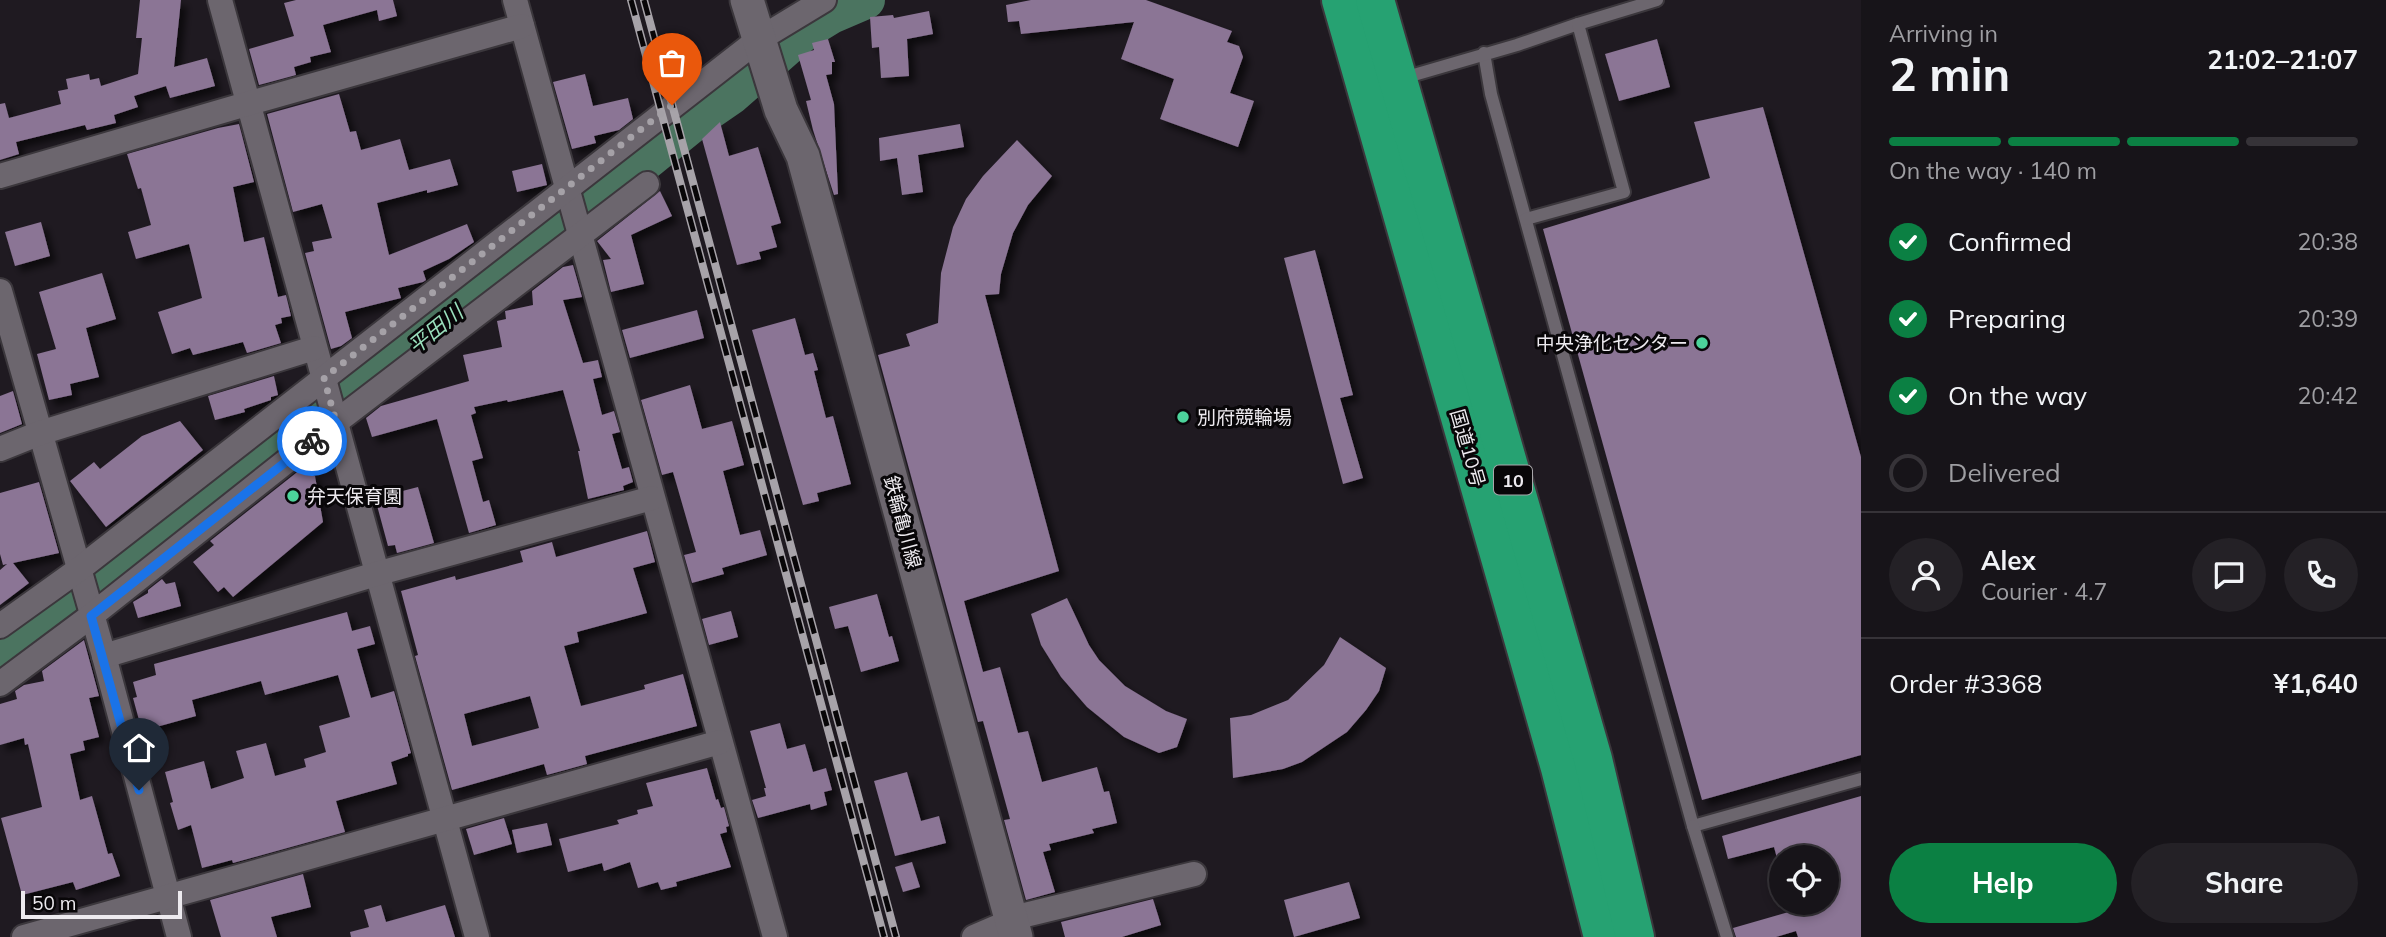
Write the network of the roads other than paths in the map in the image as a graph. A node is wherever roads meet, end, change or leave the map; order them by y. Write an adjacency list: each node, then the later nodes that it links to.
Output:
1 (220, 0): 12 (street)
2 (515, 0): 8 (street)
3 (747, 0): 9 (main road, 鉄輪亀川線)
4 (824, 0): 9 (street)
5 (1657, 0): 7 (lane)
6 (1361, 12): 11 (highway, 国道10号 / 10)
7 (1578, 24): 10 (lane); 16 (lane)
8 (522, 26): 12 (street); 15 (street)
9 (759, 44): 15 (street); 37 (main road, 鉄輪亀川線)
10 (1484, 53): 11 (lane); 16 (lane)
11 (1382, 84): 42 (highway, 国道10号 / 10); 43 (highway, 国道10号 / 10)
12 (250, 103): 13 (street); 19 (street)
13 (0, 176)
14 (647, 184): 17 (street)
15 (567, 189): 17 (street); 20 (street)
16 (1526, 219): 34 (lane)
17 (580, 236): 21 (street); 24 (street)
18 (0, 291): 22 (street)
19 (314, 348): 20 (street); 22 (street)
20 (324, 378): 21 (street); 25 (street)
21 (336, 422): 26 (street); 27 (street)
22 (40, 433): 23 (street); 25 (street)
23 (0, 449)
24 (652, 498): 26 (street); 31 (street)
25 (78, 570): 27 (street); 28 (street)
26 (376, 574): 29 (street); 33 (street)
27 (91, 616): 29 (street); 30 (street)
28 (0, 626)
29 (104, 656): 36 (street)
30 (0, 684)
31 (720, 742): 33 (street); 41 (street)
32 (1861, 779): 34 (lane)
33 (444, 820): 36 (street); 40 (street)
34 (1693, 826): 44 (lane)
35 (1194, 874): 37 (street)
36 (168, 897): 38 (street); 39 (street)
37 (999, 932)
38 (24, 937)
39 (179, 937)
40 (477, 937)
41 (775, 937)
42 (1603, 937)
43 (1635, 937)
44 (1727, 937)

